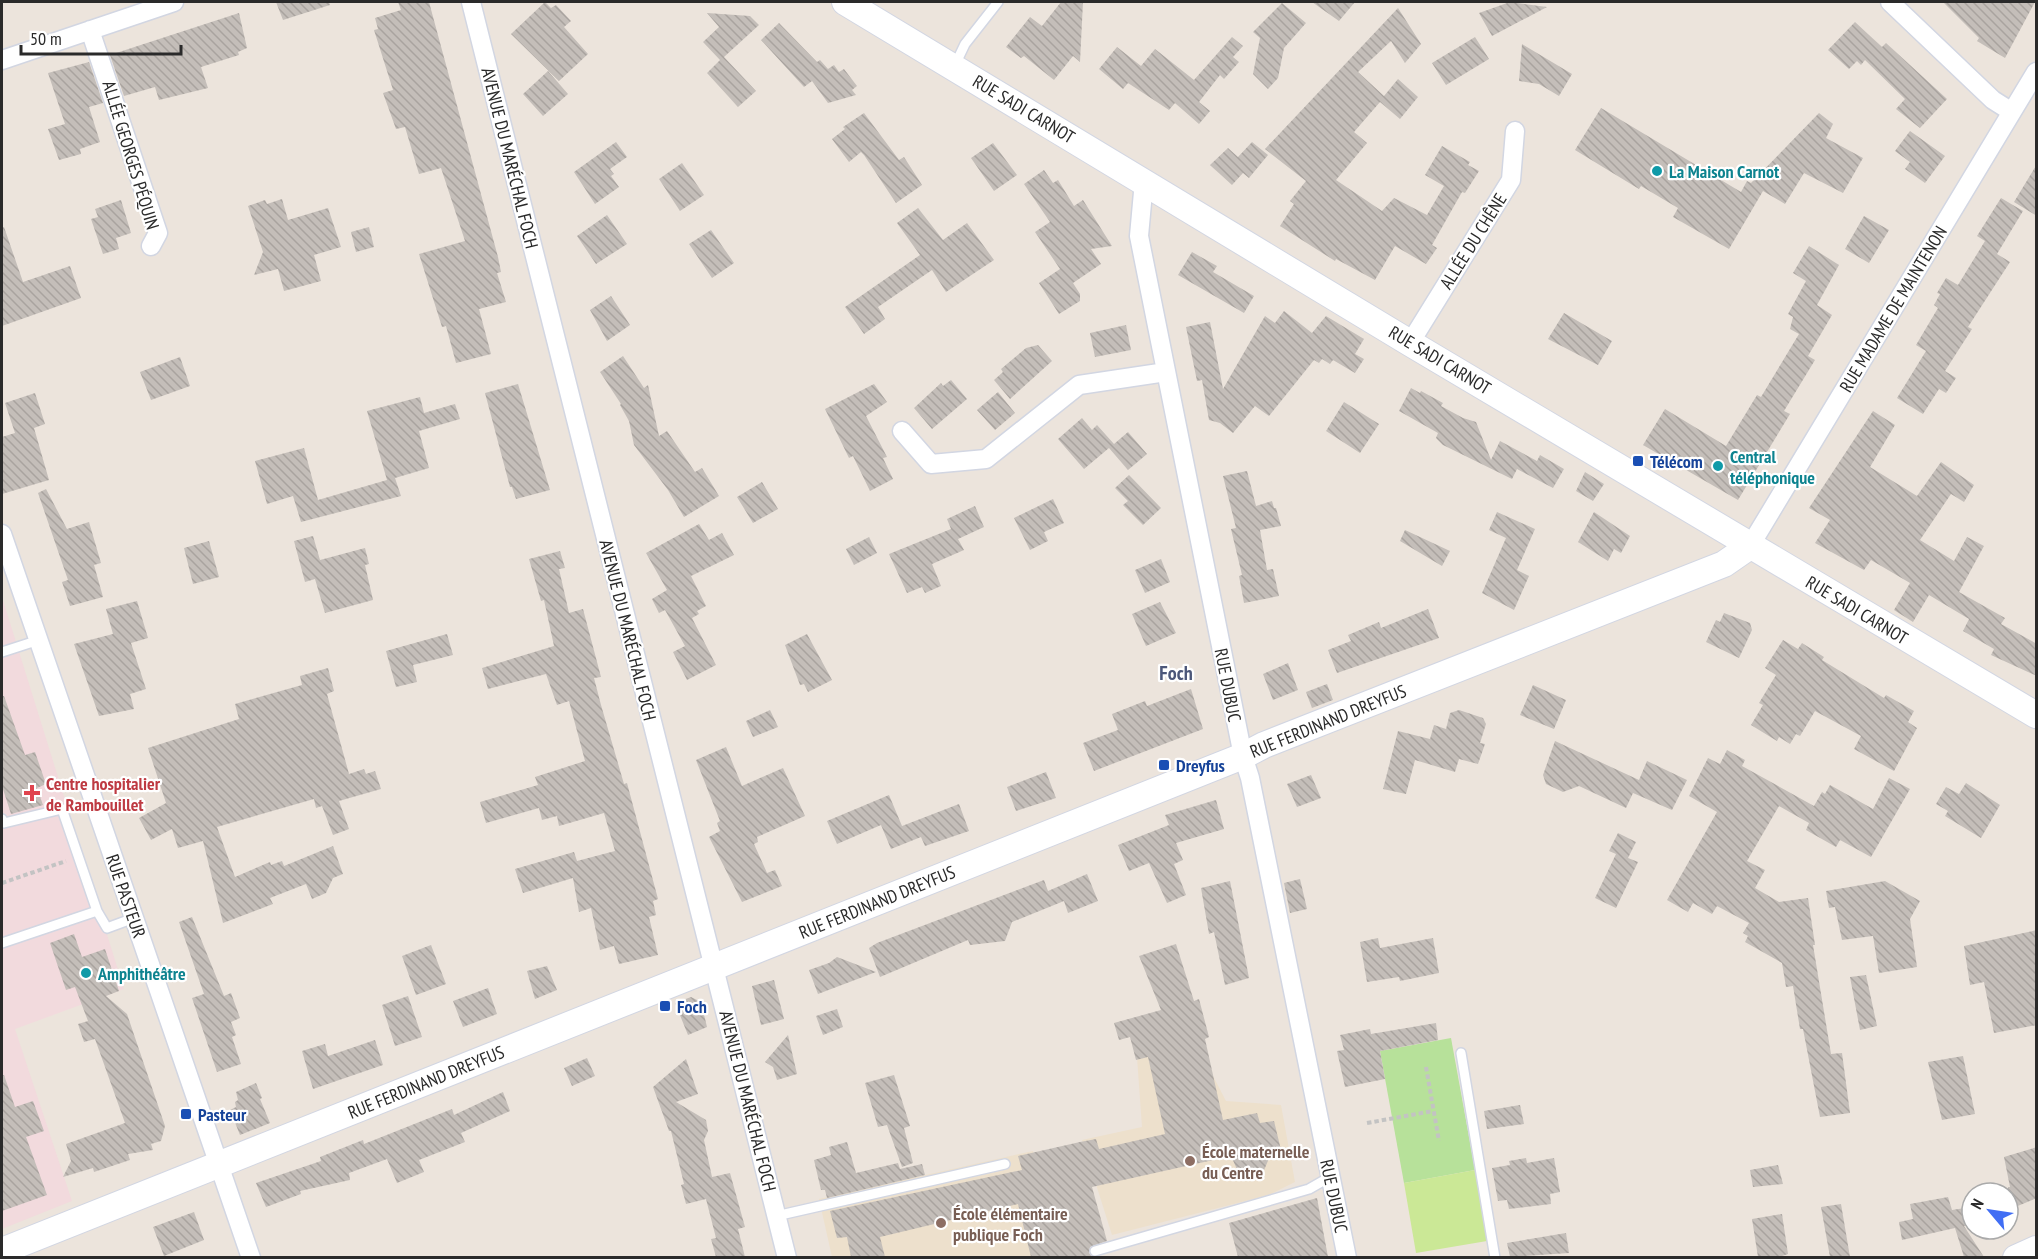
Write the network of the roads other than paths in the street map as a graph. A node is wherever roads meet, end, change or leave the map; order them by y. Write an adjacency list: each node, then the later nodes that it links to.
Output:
1 (174, 2): 6 (street)
2 (471, 2): 27 (street, AVENUE DU MARÉCHAL FOCH)
3 (845, 2): 8 (street, RUE SADI CARNOT)
4 (998, 2): 8 (lane)
5 (1890, 2): 10 (street)
6 (90, 30): 7 (street); 13 (street, ALLÉE GEORGES PÉQUIN)
7 (2, 60)
8 (954, 67): 12 (street, RUE SADI CARNOT)
9 (2037, 72): 10 (street, RUE MADAME DE MAINTENON)
10 (2012, 112): 18 (street, RUE MADAME DE MAINTENON)
11 (1515, 131): 14 (street, ALLÉE DU CHÊNE)
12 (1144, 181): 14 (street, RUE SADI CARNOT); 15 (street, RUE DUBUC)
13 (151, 246)
14 (1410, 343): 18 (street, RUE SADI CARNOT)
15 (1166, 372): 16 (street); 22 (street, RUE DUBUC)
16 (902, 430)
17 (2, 534): 19 (street, RUE PASTEUR)
18 (1750, 546): 21 (street, RUE SADI CARNOT); 22 (street, RUE FERDINAND DREYFUS)
19 (39, 640): 20 (lane); 25 (street, RUE PASTEUR)
20 (2, 652)
21 (2037, 715)
22 (1243, 756): 27 (street, RUE FERDINAND DREYFUS); 31 (street, RUE DUBUC)
23 (2, 819): 24 (lane)
24 (97, 911): 25 (lane); 26 (lane)
25 (134, 918): 30 (street, RUE PASTEUR)
26 (2, 943)
27 (714, 966): 30 (street, RUE FERDINAND DREYFUS); 32 (street, AVENUE DU MARÉCHAL FOCH)
28 (1461, 1053): 39 (lane)
29 (1005, 1164): 32 (lane)
30 (219, 1166): 34 (street, RUE FERDINAND DREYFUS); 36 (street, RUE PASTEUR)
31 (1330, 1177): 35 (lane); 38 (street, RUE DUBUC)
32 (776, 1216): 37 (street, AVENUE DU MARÉCHAL FOCH)
33 (2037, 1249): 40 (street)
34 (2, 1251)
35 (1095, 1251)
36 (251, 1257)
37 (787, 1257)
38 (1347, 1257)
39 (1495, 1257)
40 (2016, 1257)

